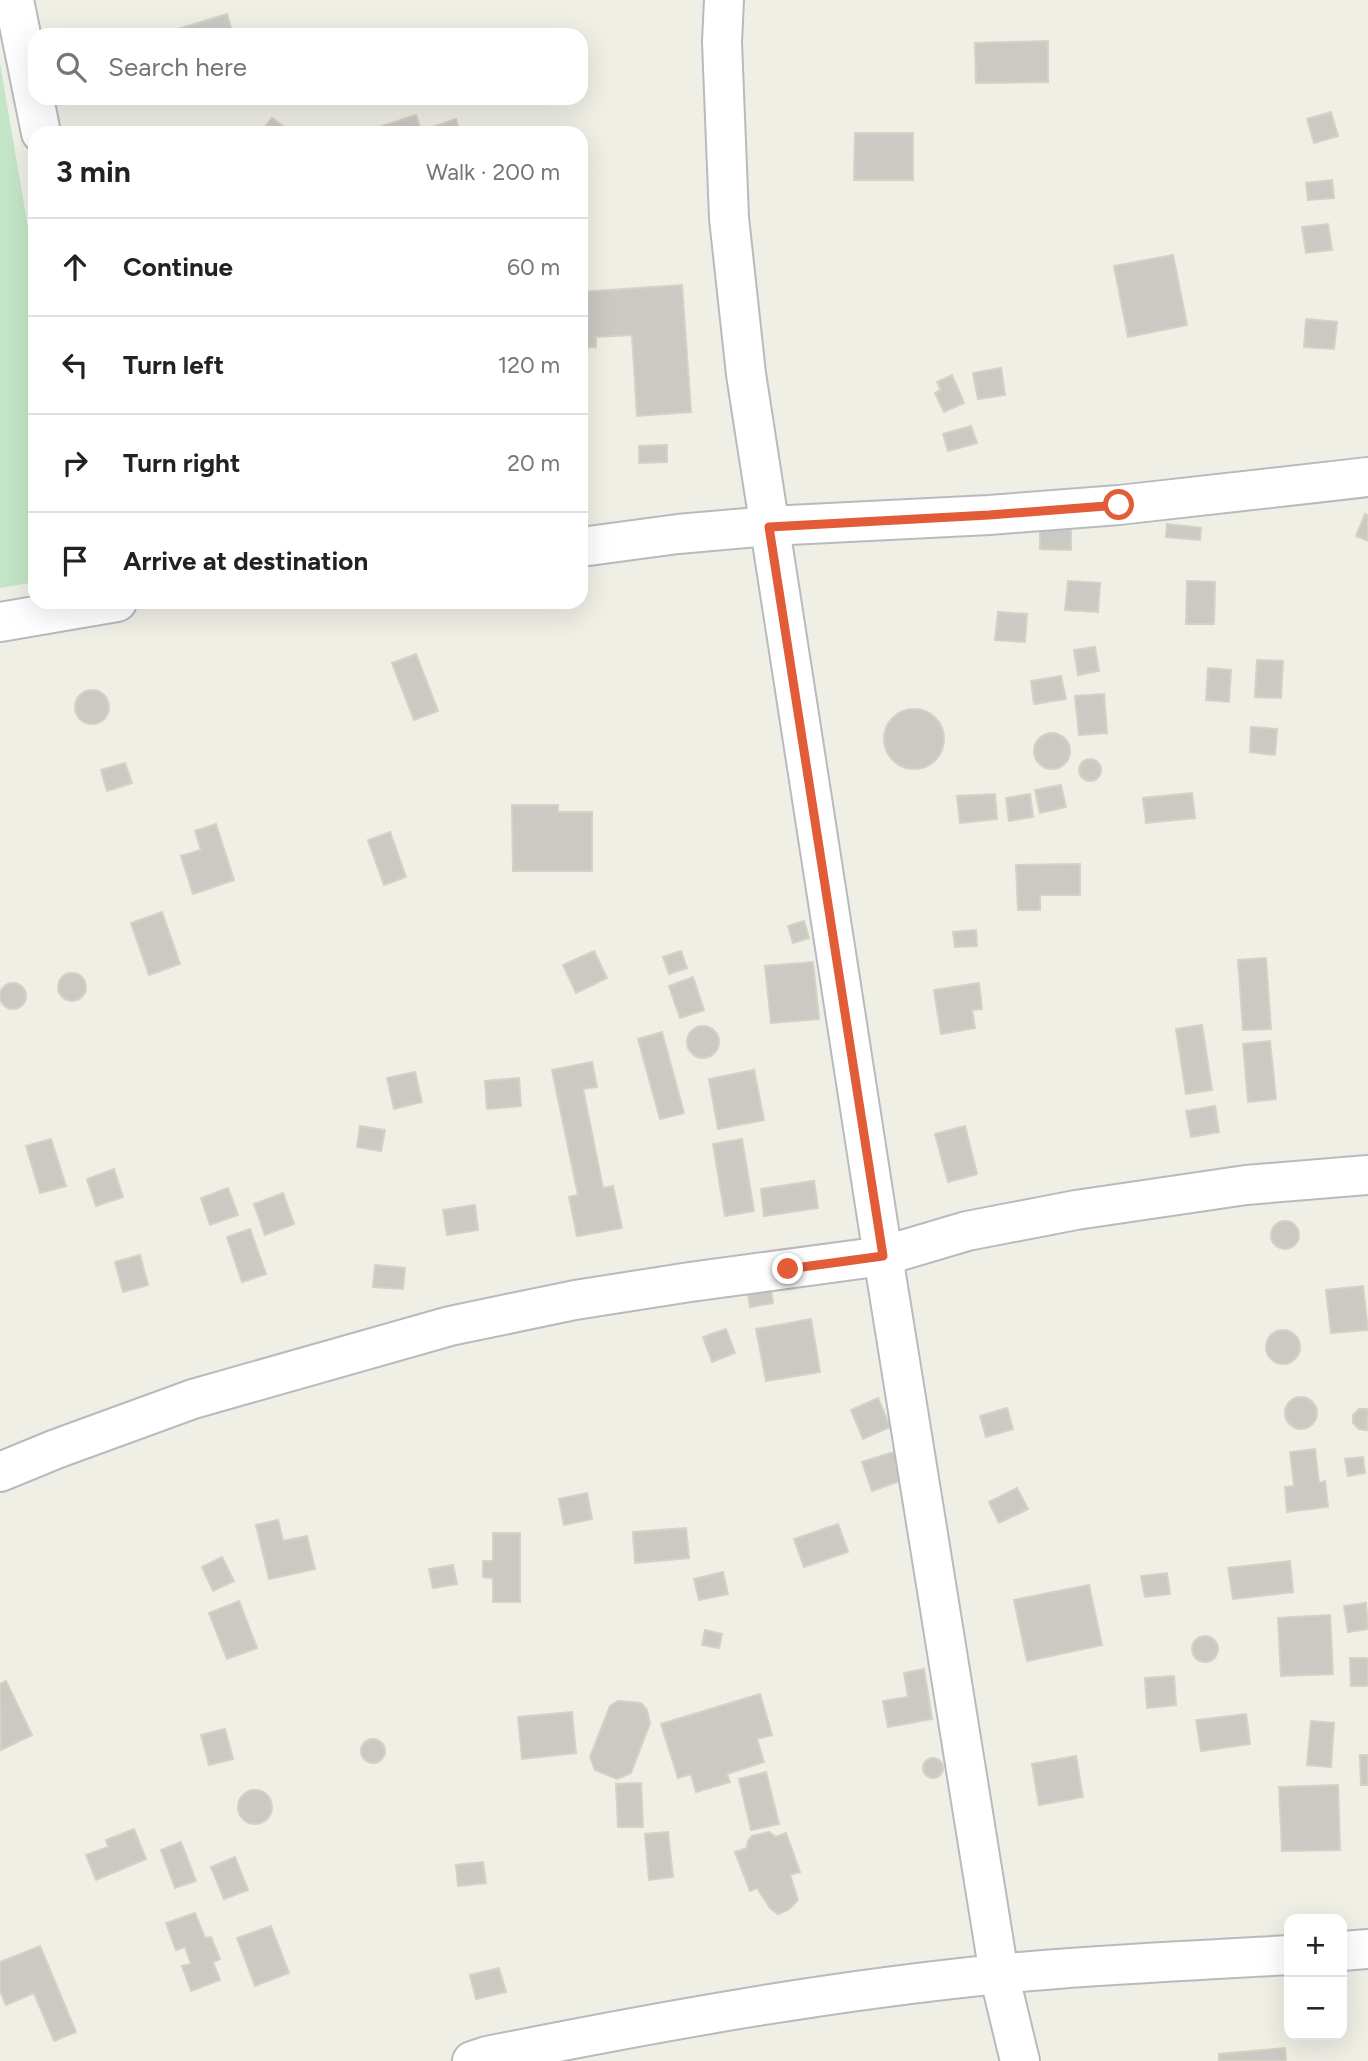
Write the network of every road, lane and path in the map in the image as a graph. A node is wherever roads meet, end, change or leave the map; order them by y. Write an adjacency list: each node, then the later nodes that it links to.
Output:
1 (13, 0): 3 (street)
2 (724, 0): 7 (street)
3 (28, 71)
4 (35, 105): 5 (street)
5 (40, 126)
6 (1368, 477): 7 (street)
7 (769, 527): 8 (street); 12 (street)
8 (588, 546)
9 (76, 609): 10 (street)
10 (0, 622)
11 (1368, 1175): 12 (street)
12 (883, 1256): 13 (street); 17 (street)
13 (0, 1472)
14 (1368, 1950): 15 (street)
15 (1347, 1951)
16 (1284, 1955): 17 (street)
17 (999, 1974): 18 (street); 19 (street)
18 (472, 2061)
19 (1020, 2061)

